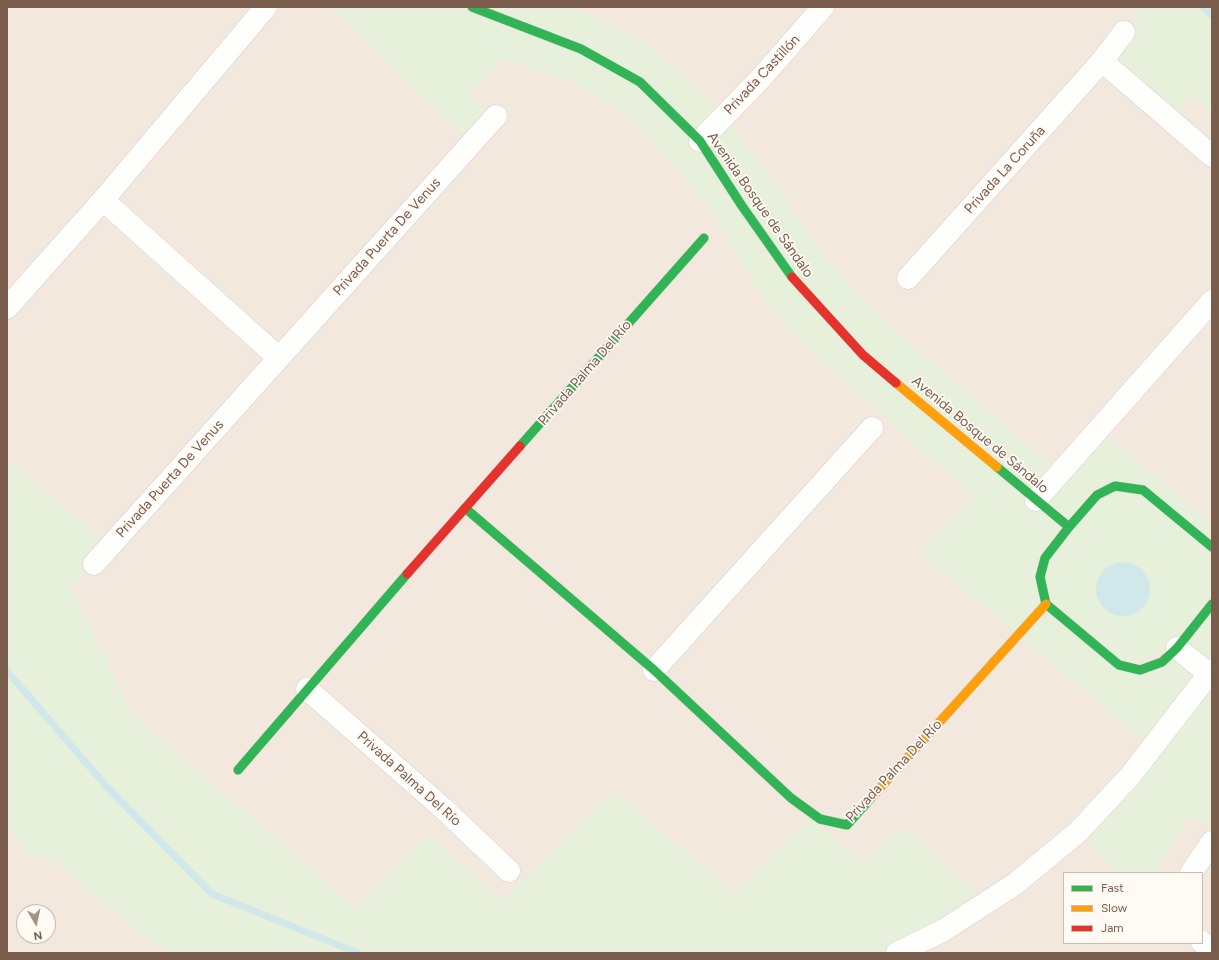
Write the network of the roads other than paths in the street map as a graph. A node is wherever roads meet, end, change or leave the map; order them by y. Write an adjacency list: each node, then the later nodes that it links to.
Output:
1 (266, 7): 9 (street)
2 (472, 7): 7 (street, Avenida Bosque de Sándalo)
3 (823, 7): 7 (street, Privada Castillón)
4 (1124, 32): 5 (street, Privada La Coruña)
5 (1102, 61): 8 (street); 11 (street, Privada La Coruña)
6 (496, 116): 14 (street, Privada Puerta De Venus)
7 (700, 141): 16 (street, Avenida Bosque de Sándalo)
8 (1212, 156)
9 (103, 200): 13 (street); 14 (street)
10 (704, 238): 17 (street, Privada Palma Del Río)
11 (908, 278)
12 (1212, 301): 16 (street)
13 (7, 308)
14 (278, 358): 20 (street, Privada Puerta De Venus)
15 (872, 428): 24 (street)
16 (1036, 500): 18 (street, Avenida Bosque de Sándalo)
17 (465, 508): 24 (street, Privada Palma Del Río); 26 (street, Privada Palma Del Río)
18 (1069, 527): 19 (street); 21 (street)
19 (1212, 547)
20 (94, 564)
21 (1046, 604): 23 (street); 24 (street, Privada Palma Del Río)
22 (1212, 604): 23 (street)
23 (1177, 648): 25 (street)
24 (654, 670)
25 (1211, 676): 33 (street)
26 (307, 689): 27 (street, Privada Palma Del Río); 29 (street, Privada Palma Del Río)
27 (238, 770)
28 (1212, 842): 30 (street)
29 (509, 871)
30 (1192, 872)
31 (1203, 943): 32 (street)
32 (1212, 950)
33 (897, 953)

